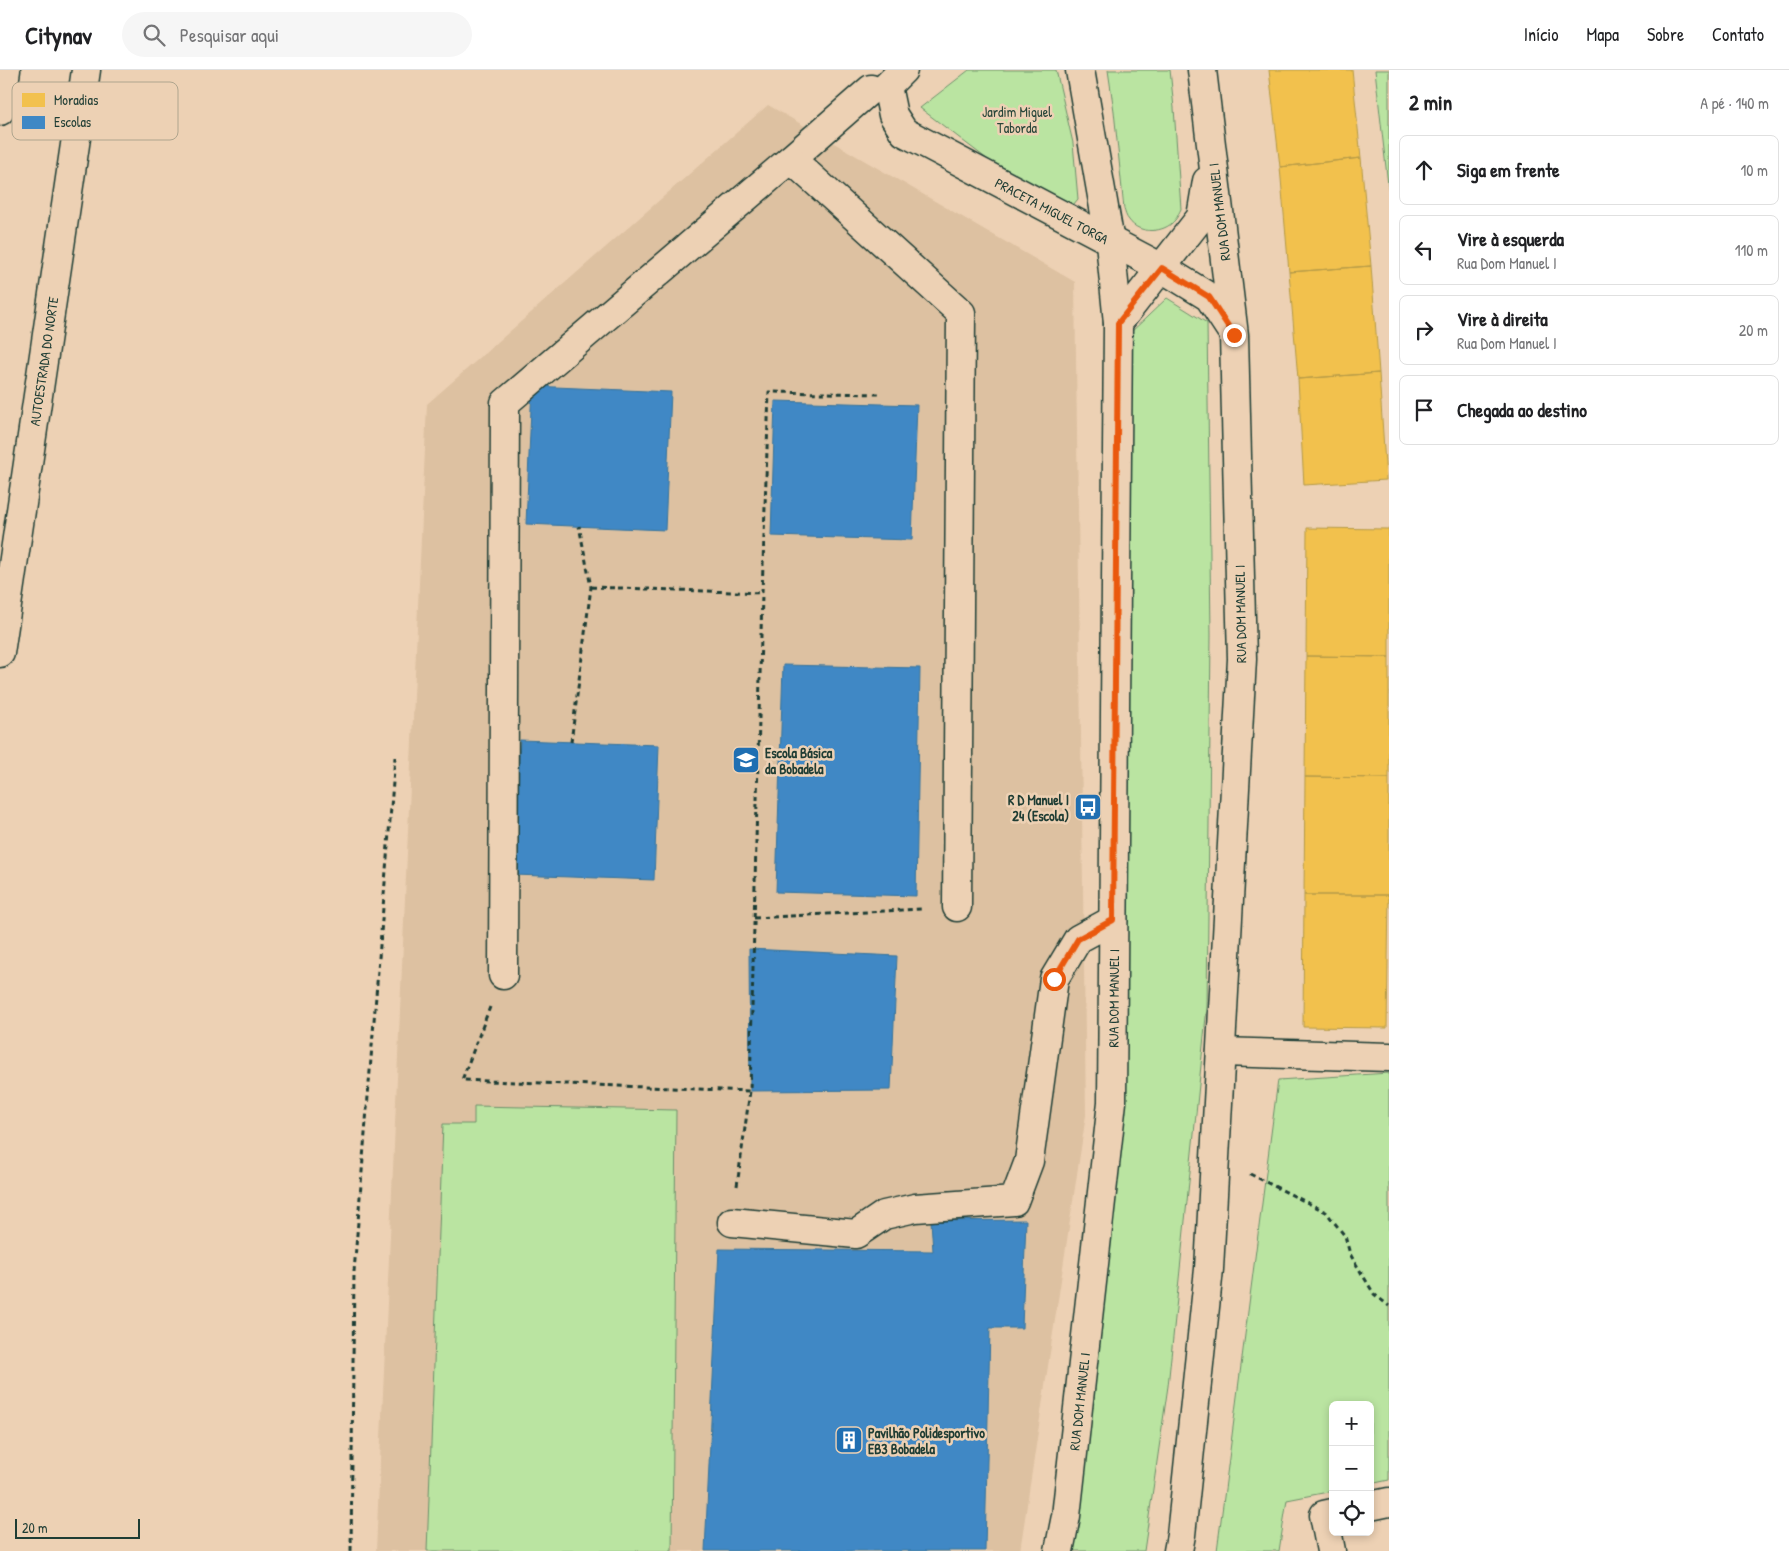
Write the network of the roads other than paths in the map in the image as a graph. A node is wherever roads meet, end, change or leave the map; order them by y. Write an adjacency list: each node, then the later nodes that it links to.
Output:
1 (6, 70): 6 (main road)
2 (903, 70): 10 (main road, PRACETA MIGUEL TORGA)
3 (1080, 70): 10 (main road, PRACETA MIGUEL TORGA)
4 (1202, 70): 8 (main road, RUA DOM MANUEL I)
5 (871, 89): 9 (main road)
6 (0, 111)
7 (76, 140): 14 (main road, AUTOESTRADA DO NORTE)
8 (1212, 150): 11 (main road, RUA DOM MANUEL I); 13 (main road, RUA DOM MANUEL I)
9 (791, 159): 15 (main road); 17 (main road)
10 (1110, 242): 11 (main road); 12 (main road, RUA DOM MANUEL I)
11 (1162, 268): 12 (main road, RUA DOM MANUEL I); 13 (main road)
12 (1118, 323): 16 (main road, RUA DOM MANUEL I)
13 (1234, 335): 18 (main road, RUA DOM MANUEL I)
14 (0, 653)
15 (957, 907)
16 (1113, 920): 20 (main road); 24 (main road, RUA DOM MANUEL I)
17 (503, 975)
18 (1221, 1052): 19 (main road); 25 (main road, RUA DOM MANUEL I)
19 (1389, 1057)
20 (732, 1222)
21 (1389, 1502): 22 (main road)
22 (1374, 1505)
23 (1329, 1514): 26 (main road)
24 (1059, 1551)
25 (1178, 1551)
26 (1331, 1551)

